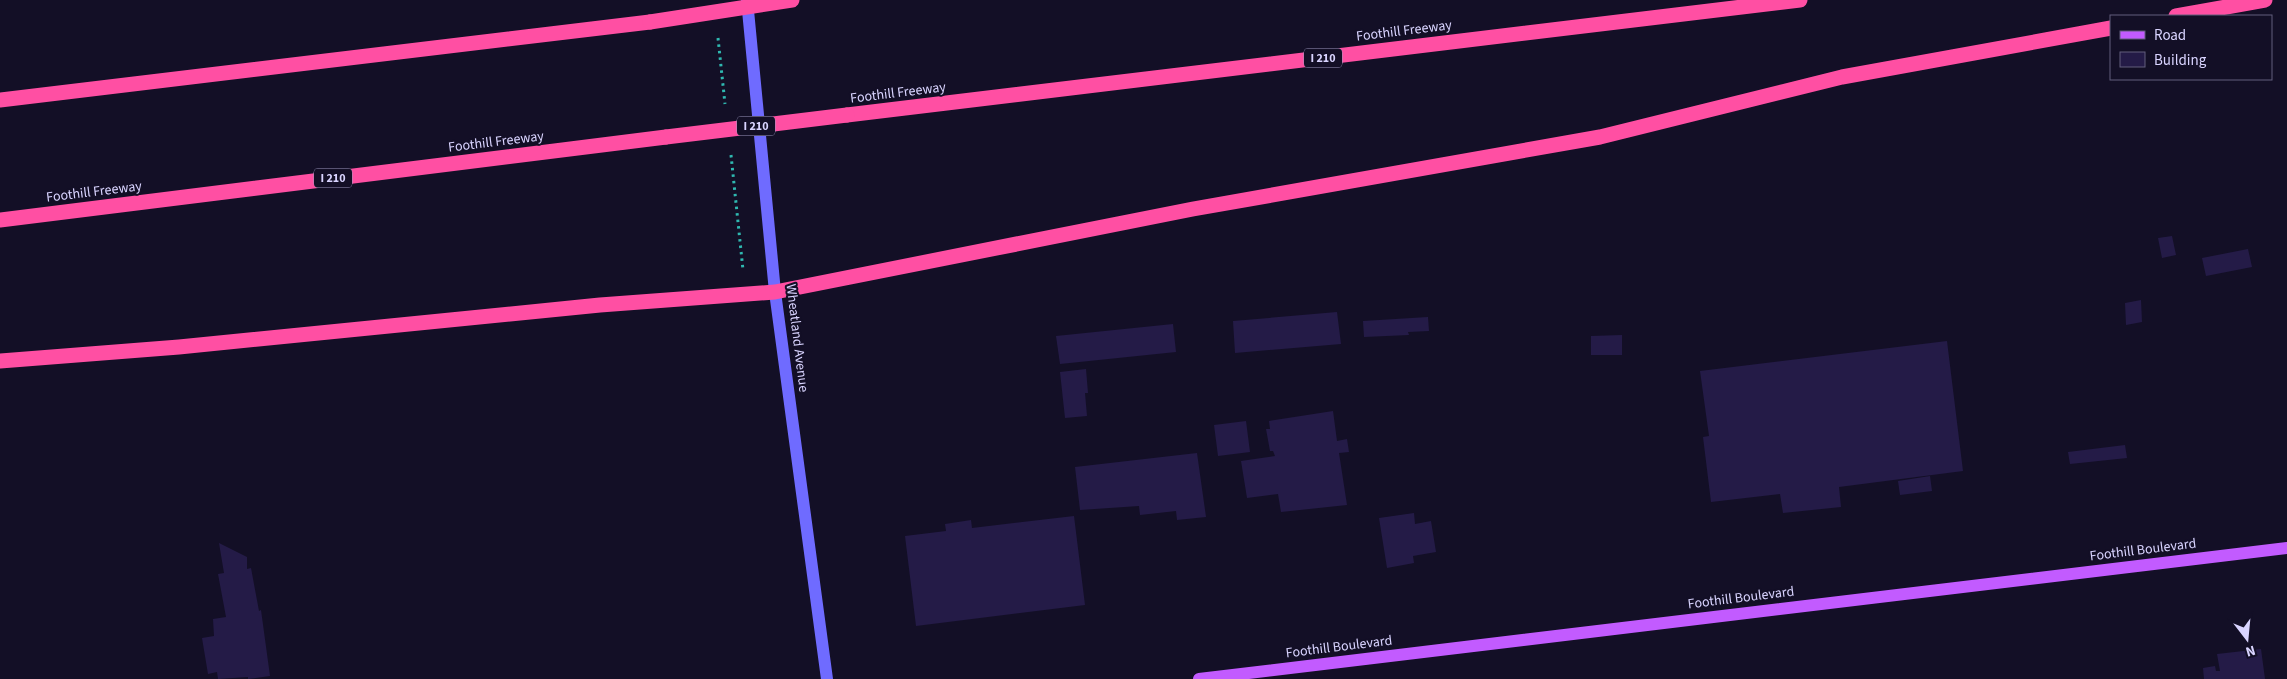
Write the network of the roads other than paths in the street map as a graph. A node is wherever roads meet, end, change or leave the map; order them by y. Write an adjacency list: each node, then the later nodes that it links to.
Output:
1 (747, 0): 9 (street, Wheatland Avenue)
2 (792, 0): 7 (highway, bridge)
3 (1800, 0): 8 (highway, Foothill Freeway / I 210, bridge)
4 (2265, 0): 5 (highway)
5 (2182, 15)
6 (2110, 28): 9 (highway)
7 (0, 100)
8 (0, 220)
9 (775, 292): 10 (highway); 12 (street, Wheatland Avenue)
10 (0, 362)
11 (2287, 548): 13 (main road, Foothill Boulevard)
12 (827, 679)
13 (1199, 679)

